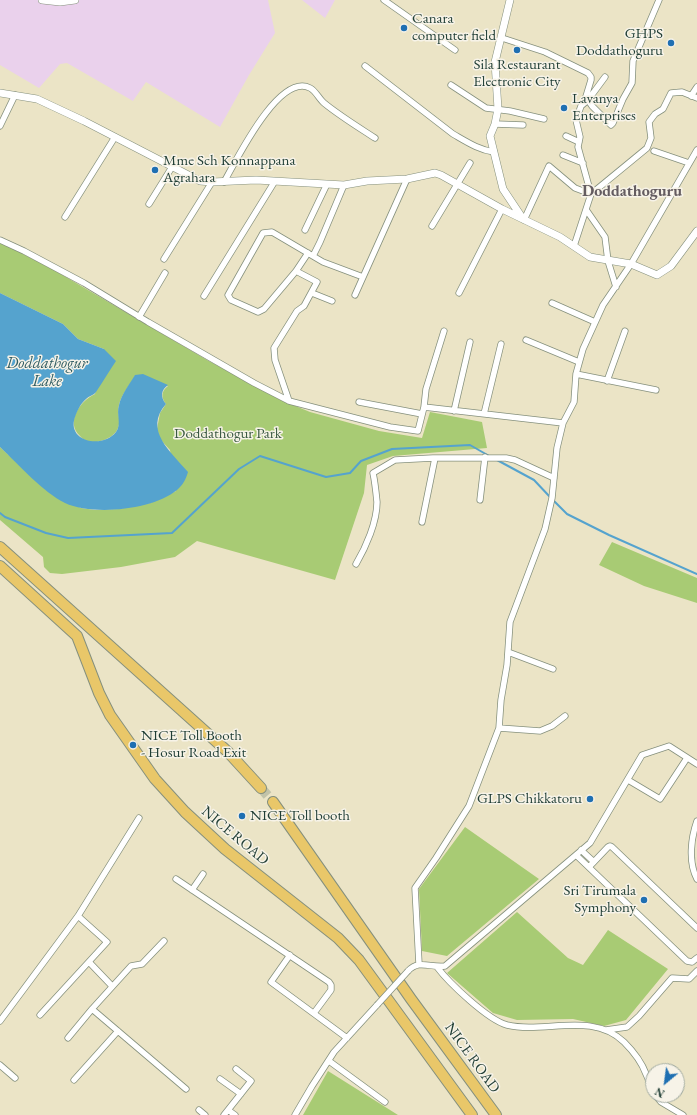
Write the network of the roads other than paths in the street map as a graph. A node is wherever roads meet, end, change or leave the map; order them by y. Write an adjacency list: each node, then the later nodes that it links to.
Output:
1 (42, 0): 2 (street)
2 (75, 0)
3 (384, 0): 7 (street)
4 (510, 0): 6 (street)
5 (659, 0): 15 (street)
6 (502, 38): 15 (street); 16 (street)
7 (455, 50)
8 (365, 66): 26 (street)
9 (605, 77): 15 (street)
10 (451, 85): 16 (street)
11 (697, 87): 14 (street)
12 (0, 92): 13 (street)
13 (15, 95): 20 (street); 21 (street)
14 (694, 97): 40 (street)
15 (586, 102): 24 (street)
16 (498, 110): 17 (street); 18 (street)
17 (544, 119)
18 (495, 124): 19 (street); 26 (street)
19 (523, 125)
20 (0, 126)
21 (115, 136): 32 (street); 44 (street)
22 (566, 136): 24 (street)
23 (375, 138): 36 (street)
24 (579, 142): 30 (street)
25 (697, 150): 31 (street)
26 (494, 152): 45 (street)
27 (654, 152): 31 (street)
28 (563, 155): 30 (street)
29 (470, 163): 37 (street)
30 (583, 163): 40 (street)
31 (689, 163): 54 (street)
32 (172, 167): 35 (street); 41 (street)
33 (407, 179): 37 (street); 39 (street); 57 (street)
34 (275, 181): 36 (street); 38 (street); 62 (street)
35 (212, 182): 36 (street); 52 (street)
36 (224, 182)
37 (458, 183): 42 (street); 46 (street)
38 (327, 184): 39 (street); 47 (street)
39 (344, 185): 51 (street)
40 (591, 194): 43 (street); 45 (street)
41 (149, 204)
42 (502, 209): 45 (street); 60 (street)
43 (587, 211): 50 (street); 53 (street)
44 (65, 217)
45 (524, 220): 50 (street)
46 (432, 226)
47 (305, 230)
48 (697, 231): 54 (street)
49 (0, 240): 65 (street)
50 (574, 246): 53 (street)
51 (310, 254): 55 (street); 55 (street); 57 (street)
52 (164, 259)
53 (608, 261): 54 (street); 58 (street)
54 (631, 264): 58 (street)
55 (296, 271): 59 (street)
56 (165, 273): 65 (street)
57 (363, 277): 61 (street)
58 (616, 287): 66 (street)
59 (312, 293): 63 (street); 76 (street)
60 (458, 293)
61 (355, 295)
62 (204, 296)
63 (332, 301)
64 (552, 303): 66 (street)
65 (139, 317): 76 (street)
66 (595, 322): 72 (street)
67 (444, 331): 78 (street)
68 (625, 331): 74 (street)
69 (526, 340): 72 (street)
70 (470, 342): 79 (street)
71 (501, 344): 81 (street)
72 (579, 362): 73 (street)
73 (576, 374): 74 (street); 82 (street)
74 (607, 381): 75 (street)
75 (656, 390)
76 (289, 401): 80 (street)
77 (359, 402): 80 (street)
78 (424, 408): 79 (street); 80 (street)
79 (454, 411): 81 (street)
80 (422, 414)
81 (484, 414): 82 (street)
82 (563, 423): 85 (street)
83 (485, 457): 84 (street); 85 (street); 86 (street)
84 (435, 458): 87 (street); 89 (street)
85 (554, 478): 91 (street)
86 (480, 500)
87 (422, 522)
88 (0, 547): 98 (highway)
89 (356, 564)
90 (0, 566): 144 (highway, NICE ROAD)
91 (508, 652): 92 (street); 94 (street)
92 (553, 669)
93 (565, 716): 94 (street)
94 (499, 728): 116 (street)
95 (687, 758): 96 (street); 97 (street); 97 (street)
96 (697, 764)
97 (628, 780): 102 (street)
98 (261, 788)
99 (273, 802): 145 (highway, NICE ROAD)
100 (139, 818): 110 (street)
101 (697, 821): 108 (street)
102 (581, 850): 103 (street); 104 (street)
103 (576, 855): 105 (street); 117 (street)
104 (594, 862): 105 (street); 111 (street)
105 (589, 867): 114 (street)
106 (203, 874): 109 (street)
107 (176, 879): 109 (street)
108 (697, 879)
109 (192, 890): 113 (street)
110 (78, 916): 115 (street); 123 (street)
111 (697, 928)
112 (164, 941): 119 (street)
113 (290, 955): 121 (street); 121 (street)
114 (697, 958)
115 (89, 962): 119 (street); 122 (street)
116 (419, 964): 117 (street); 127 (street, bridge)
117 (437, 967): 124 (street)
118 (697, 972): 124 (street)
119 (112, 986): 120 (street)
120 (92, 1009): 125 (street); 126 (street)
121 (314, 1014): 127 (street)
122 (40, 1015)
123 (0, 1021)
124 (606, 1030): 131 (street)
125 (118, 1031): 134 (street); 135 (street)
126 (68, 1038)
127 (347, 1038): 128 (street)
128 (328, 1061): 137 (street); 143 (street)
129 (0, 1065): 132 (street)
130 (236, 1069): 136 (street)
131 (645, 1073)
132 (15, 1078)
133 (220, 1079): 136 (street)
134 (74, 1080)
135 (186, 1088)
136 (241, 1094): 140 (street)
137 (385, 1102)
138 (663, 1103): 146 (street)
139 (199, 1110): 141 (street)
140 (226, 1112): 142 (street)
141 (205, 1115)
142 (235, 1115)
143 (295, 1115)
144 (472, 1115)
145 (496, 1115)
146 (684, 1115)

